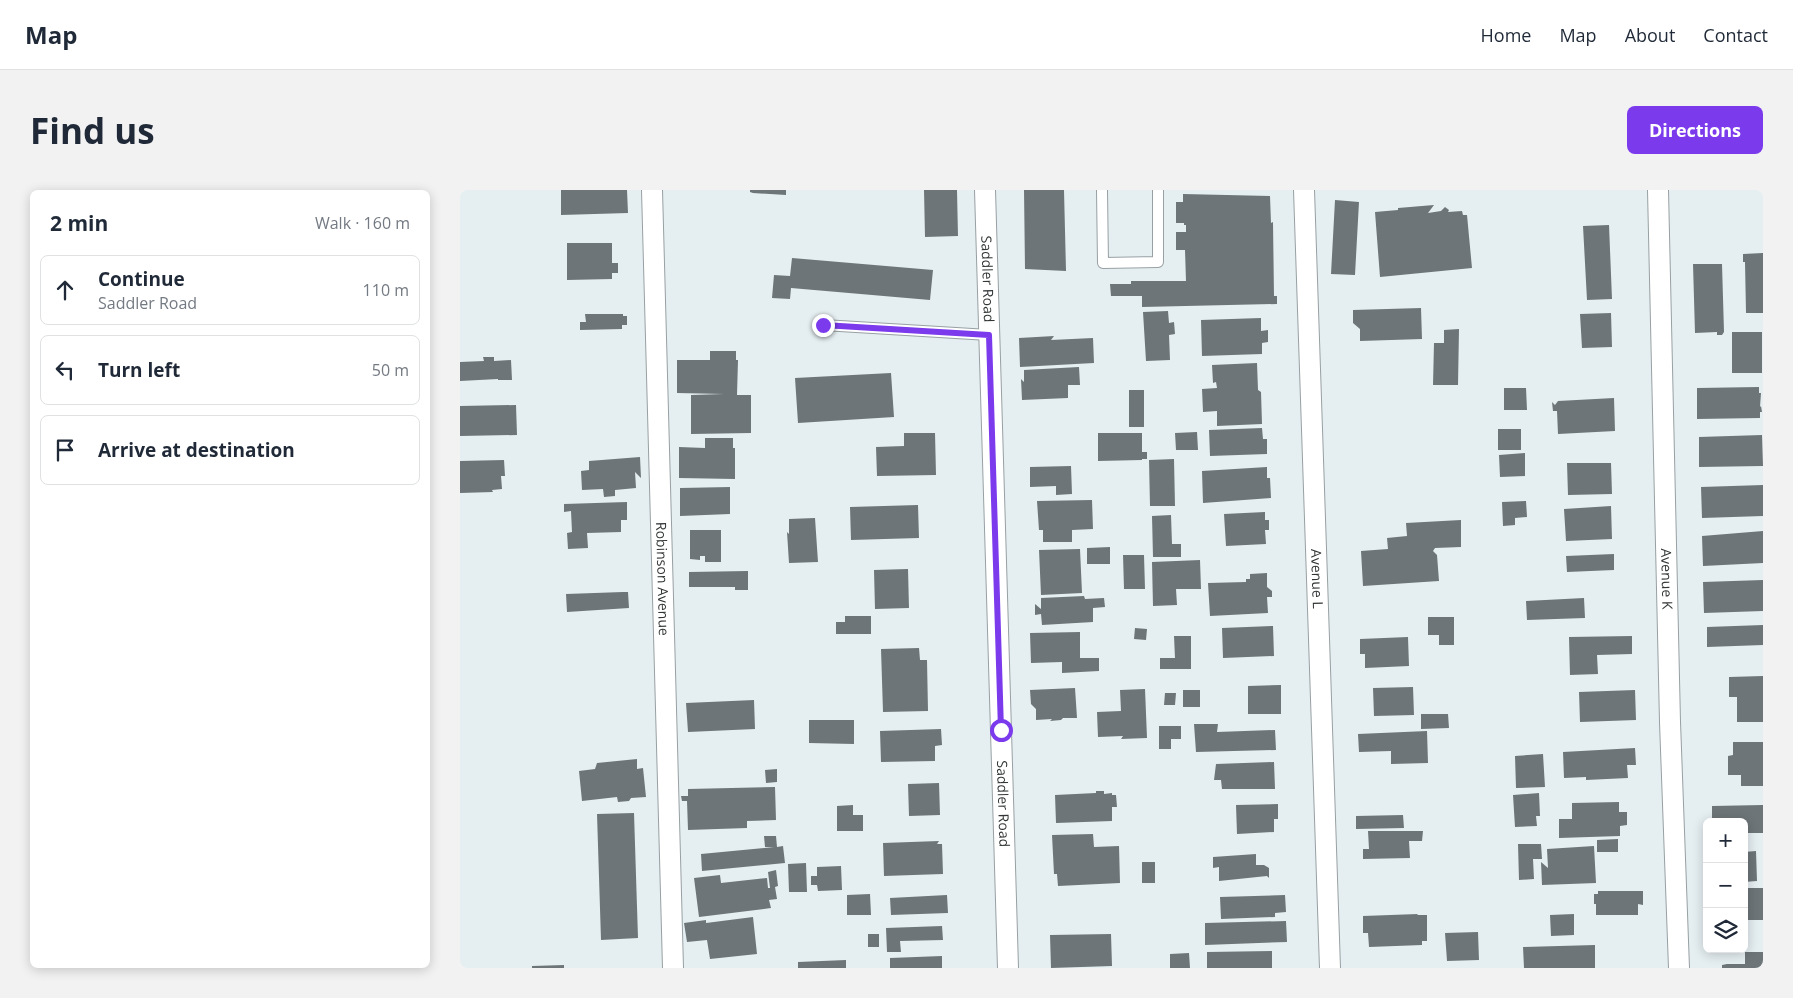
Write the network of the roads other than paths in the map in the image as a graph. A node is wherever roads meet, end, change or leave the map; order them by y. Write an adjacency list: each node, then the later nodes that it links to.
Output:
1 (652, 190): 9 (street, Robinson Avenue)
2 (985, 190): 8 (street, Saddler Road)
3 (1102, 190): 4 (lane)
4 (1158, 190)
5 (1304, 190): 11 (street, Avenue L)
6 (1658, 190): 12 (street, Avenue K)
7 (823, 325): 8 (lane)
8 (989, 335): 10 (street, Saddler Road)
9 (673, 968)
10 (1008, 968)
11 (1330, 968)
12 (1679, 968)

